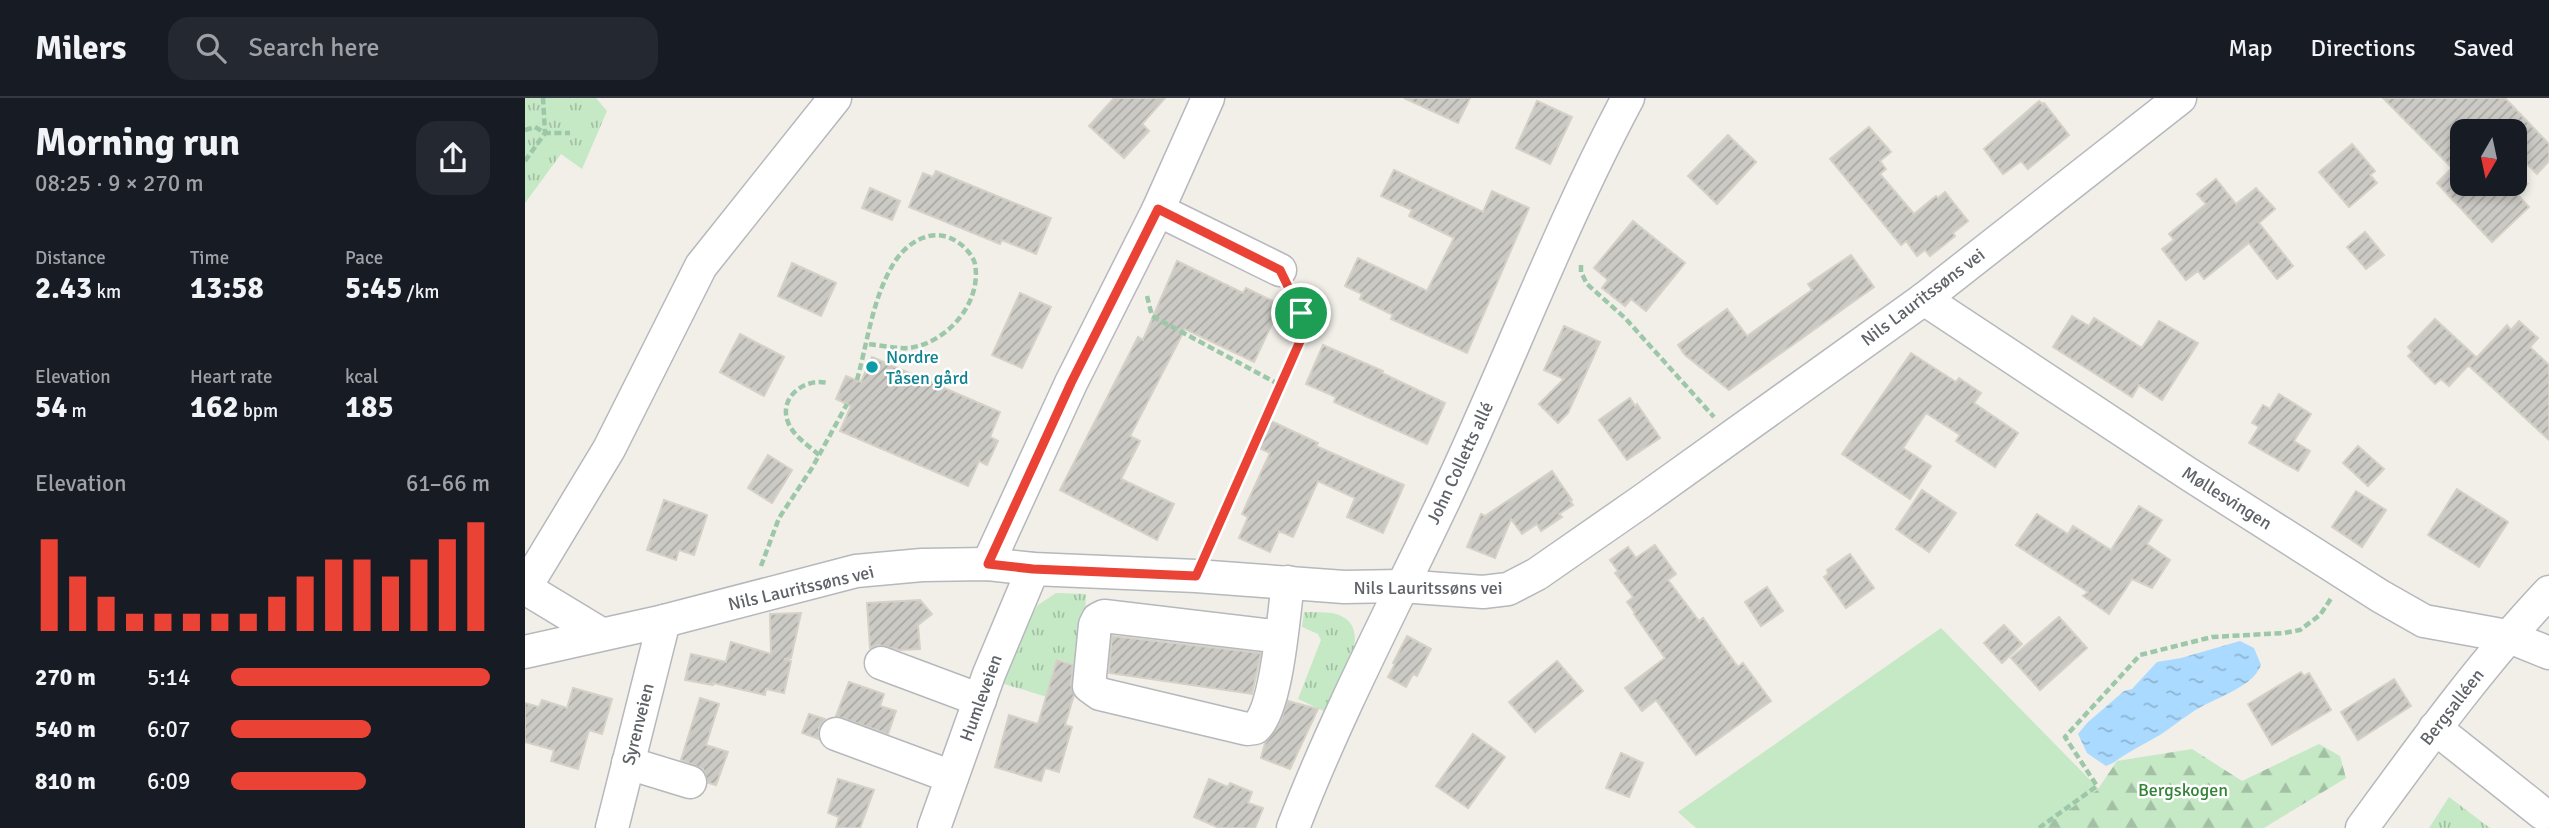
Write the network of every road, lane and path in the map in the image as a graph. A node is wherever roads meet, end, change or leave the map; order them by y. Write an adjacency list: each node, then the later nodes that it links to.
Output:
1 (543, 98): 7 (path)
2 (835, 98): 28 (street)
3 (1208, 98): 10 (street)
4 (1628, 98): 11 (street, John Colletts allé)
5 (2180, 98): 14 (street, Nils Lauritssøns vei)
6 (525, 130): 7 (path)
7 (545, 133): 8 (path); 9 (path)
8 (570, 133)
9 (525, 161)
10 (1158, 209): 12 (street); 22 (street)
11 (1567, 226): 20 (path); 27 (street, John Colletts allé)
12 (1280, 270): 18 (path)
13 (1152, 284): 18 (path)
14 (1924, 299): 20 (street, Nils Lauritssøns vei); 24 (street, Møllesvingen)
15 (867, 344): 15 (path); 16 (path)
16 (857, 380)
17 (827, 383): 21 (path)
18 (1282, 386): 25 (path)
19 (847, 404): 21 (path)
20 (1731, 436): 27 (street, Nils Lauritssøns vei)
21 (819, 454): 30 (path)
22 (988, 564): 23 (street, Nils Lauritssøns vei); 30 (street, Nils Lauritssøns vei)
23 (1033, 569): 25 (street, Nils Lauritssøns vei); 38 (street, Humleveien)
24 (2347, 574): 33 (street, Møllesvingen); 48 (path)
25 (1196, 576): 26 (street, Nils Lauritssøns vei)
26 (1288, 582): 27 (street, Nils Lauritssøns vei); 34 (street)
27 (1401, 586): 47 (street, John Colletts allé)
28 (525, 588): 32 (street)
29 (2549, 592): 33 (street, Bergsalléen)
30 (748, 599): 31 (street, Nils Lauritssøns vei)
31 (664, 621): 32 (street, Nils Lauritssøns vei); 41 (street, Syrenveien)
32 (601, 634): 35 (street, Nils Lauritssøns vei)
33 (2507, 636): 36 (street, Møllesvingen); 39 (street, Bergsalléen)
34 (1281, 637): 34 (street)
35 (525, 652)
36 (2549, 653)
37 (881, 663): 38 (street)
38 (980, 700): 42 (street, Humleveien)
39 (2435, 728): 44 (street); 49 (street, Bergsalléen)
40 (837, 734): 42 (street)
41 (628, 763): 43 (street); 45 (street, Syrenveien)
42 (952, 777): 46 (street, Humleveien)
43 (690, 782)
44 (2542, 813)
45 (612, 828)
46 (934, 828)
47 (1293, 828)
48 (2039, 828)
49 (2363, 828)

